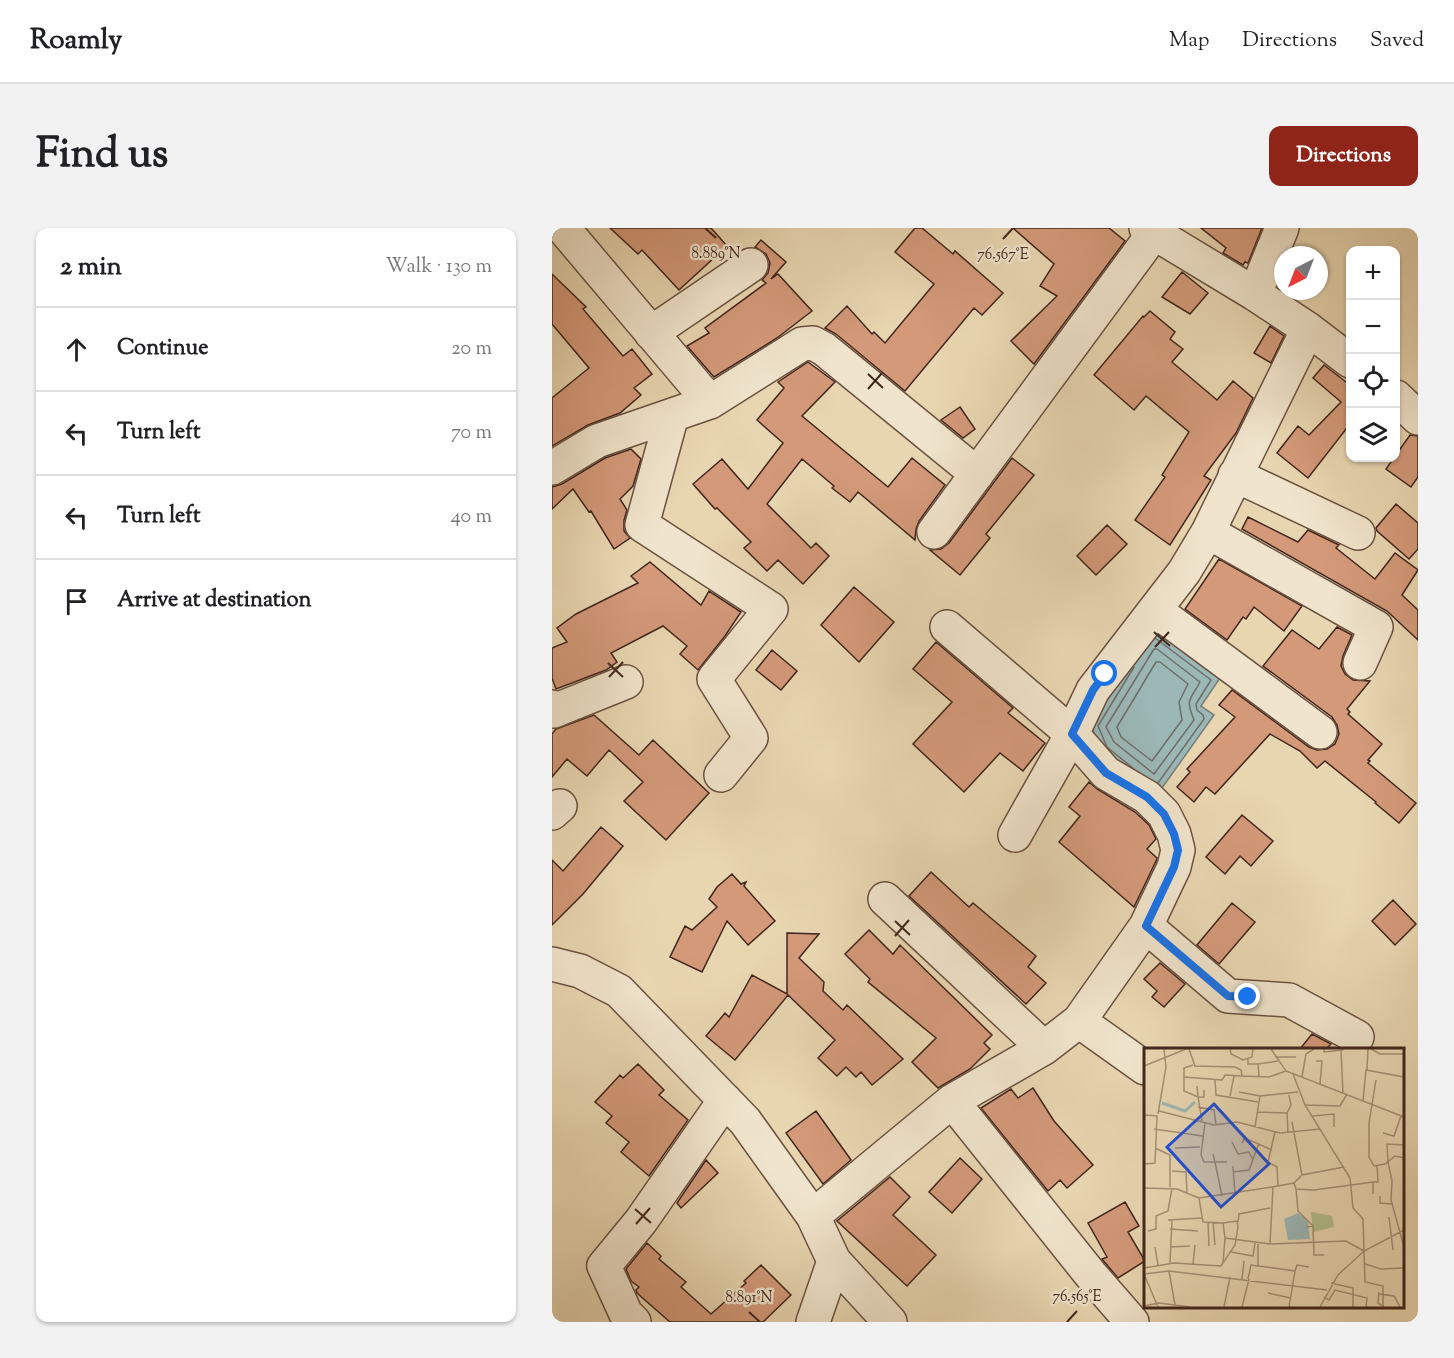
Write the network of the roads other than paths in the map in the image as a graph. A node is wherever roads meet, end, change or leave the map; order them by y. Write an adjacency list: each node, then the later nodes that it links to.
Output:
1 (557, 228): 5 (street)
2 (562, 228): 9 (street)
3 (1282, 228): 7 (street)
4 (1150, 230): 7 (street); 16 (street)
5 (552, 239)
6 (752, 265): 9 (street)
7 (1255, 294): 8 (street)
8 (1308, 329): 10 (street); 17 (street)
9 (651, 333): 11 (street)
10 (1346, 358)
11 (710, 402): 13 (street); 16 (street)
12 (1400, 402): 14 (street)
13 (672, 415): 15 (street); 28 (street)
14 (1418, 418)
15 (552, 468)
16 (977, 474): 18 (street)
17 (1235, 475): 19 (street); 20 (street)
18 (934, 532)
19 (1208, 532): 21 (street); 23 (street)
20 (1358, 533)
21 (1155, 610): 26 (street); 27 (street)
22 (947, 627): 27 (street)
23 (1360, 663)
24 (626, 682): 25 (street)
25 (552, 707)
26 (1320, 732)
27 (1072, 734): 29 (street); 31 (street)
28 (721, 775)
29 (1015, 835)
30 (885, 900): 35 (street)
31 (1146, 926): 33 (street); 34 (street)
32 (552, 964): 37 (street)
33 (1079, 1021): 35 (street); 36 (street)
34 (1357, 1037)
35 (1044, 1048): 38 (street)
36 (1144, 1067)
37 (725, 1100): 39 (street); 41 (street)
38 (952, 1101): 39 (street); 44 (street)
39 (813, 1216): 40 (street)
40 (834, 1261): 42 (street); 43 (street)
41 (633, 1322)
42 (813, 1322)
43 (890, 1322)
44 (1132, 1322)

